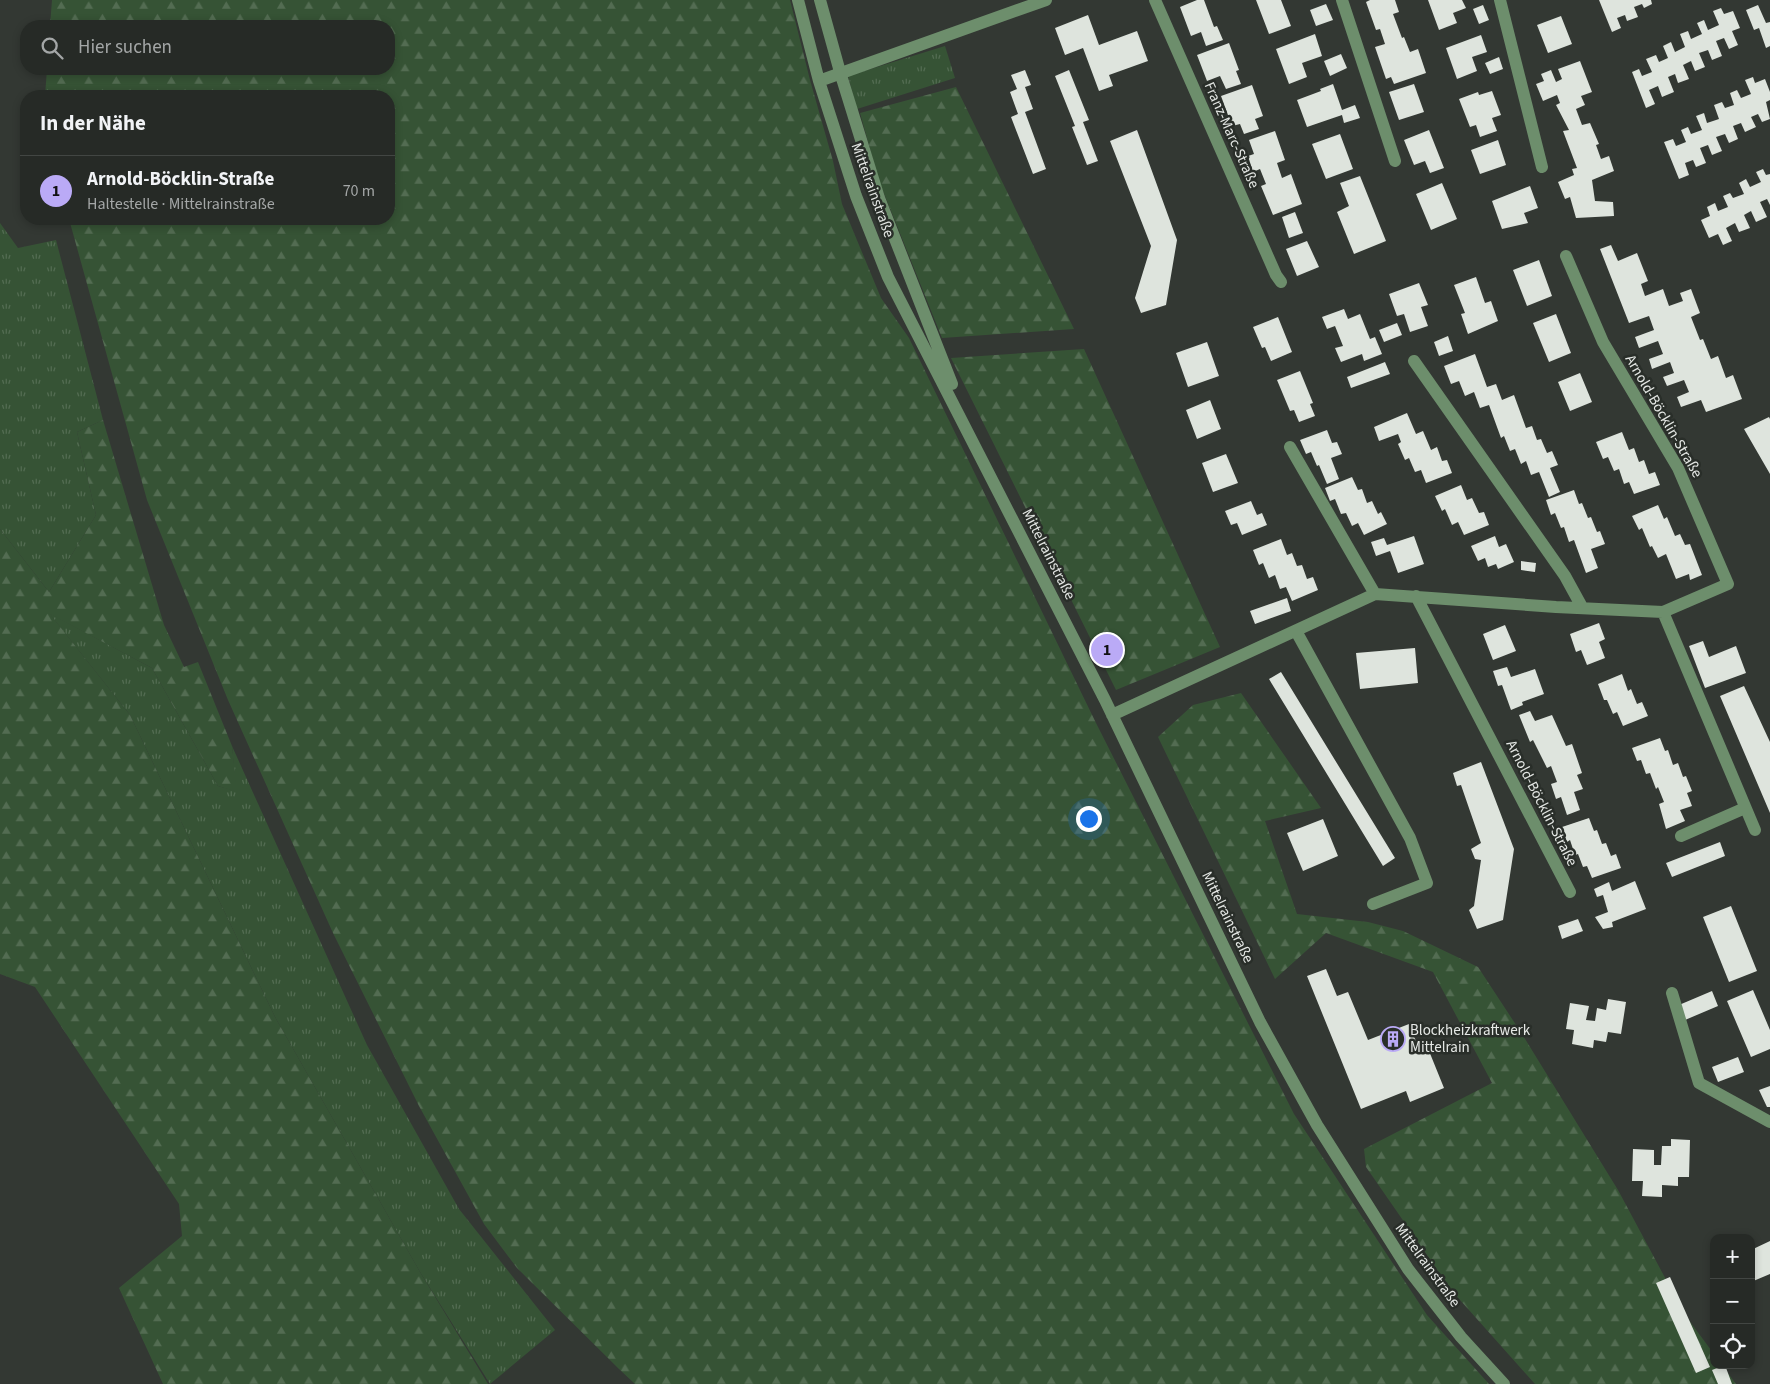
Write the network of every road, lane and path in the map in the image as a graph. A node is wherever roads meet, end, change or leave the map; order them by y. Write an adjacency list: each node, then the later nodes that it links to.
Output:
1 (798, 0): 8 (street, Mittelrainstraße)
2 (820, 0): 7 (street, Mittelrainstraße)
3 (1046, 0): 7 (street)
4 (1155, 0): 12 (street, Franz-Marc-Straße)
5 (1342, 0): 9 (street)
6 (1500, 0): 10 (street)
7 (840, 72): 8 (street); 14 (street, Mittelrainstraße)
8 (820, 81): 14 (street, Mittelrainstraße)
9 (1396, 161)
10 (1542, 166)
11 (1566, 256): 19 (street, Arnold-Böcklin-Straße)
12 (1281, 282)
13 (1414, 361): 18 (street)
14 (971, 435): 21 (street, Mittelrainstraße)
15 (1290, 447): 16 (street)
16 (1376, 594): 17 (street, Arnold-Böcklin-Straße); 20 (street, Arnold-Böcklin-Straße)
17 (1416, 596): 18 (street, Arnold-Böcklin-Straße); 25 (street, Arnold-Böcklin-Straße)
18 (1582, 607): 19 (street, Arnold-Böcklin-Straße)
19 (1663, 612): 22 (street)
20 (1296, 631): 21 (street, Arnold-Böcklin-Straße); 26 (street)
21 (1112, 715): 29 (street, Mittelrainstraße)
22 (1746, 808): 23 (street); 24 (street)
23 (1755, 830)
24 (1681, 836)
25 (1570, 892)
26 (1373, 904)
27 (1672, 993): 28 (street)
28 (1770, 1122)
29 (1504, 1384)

